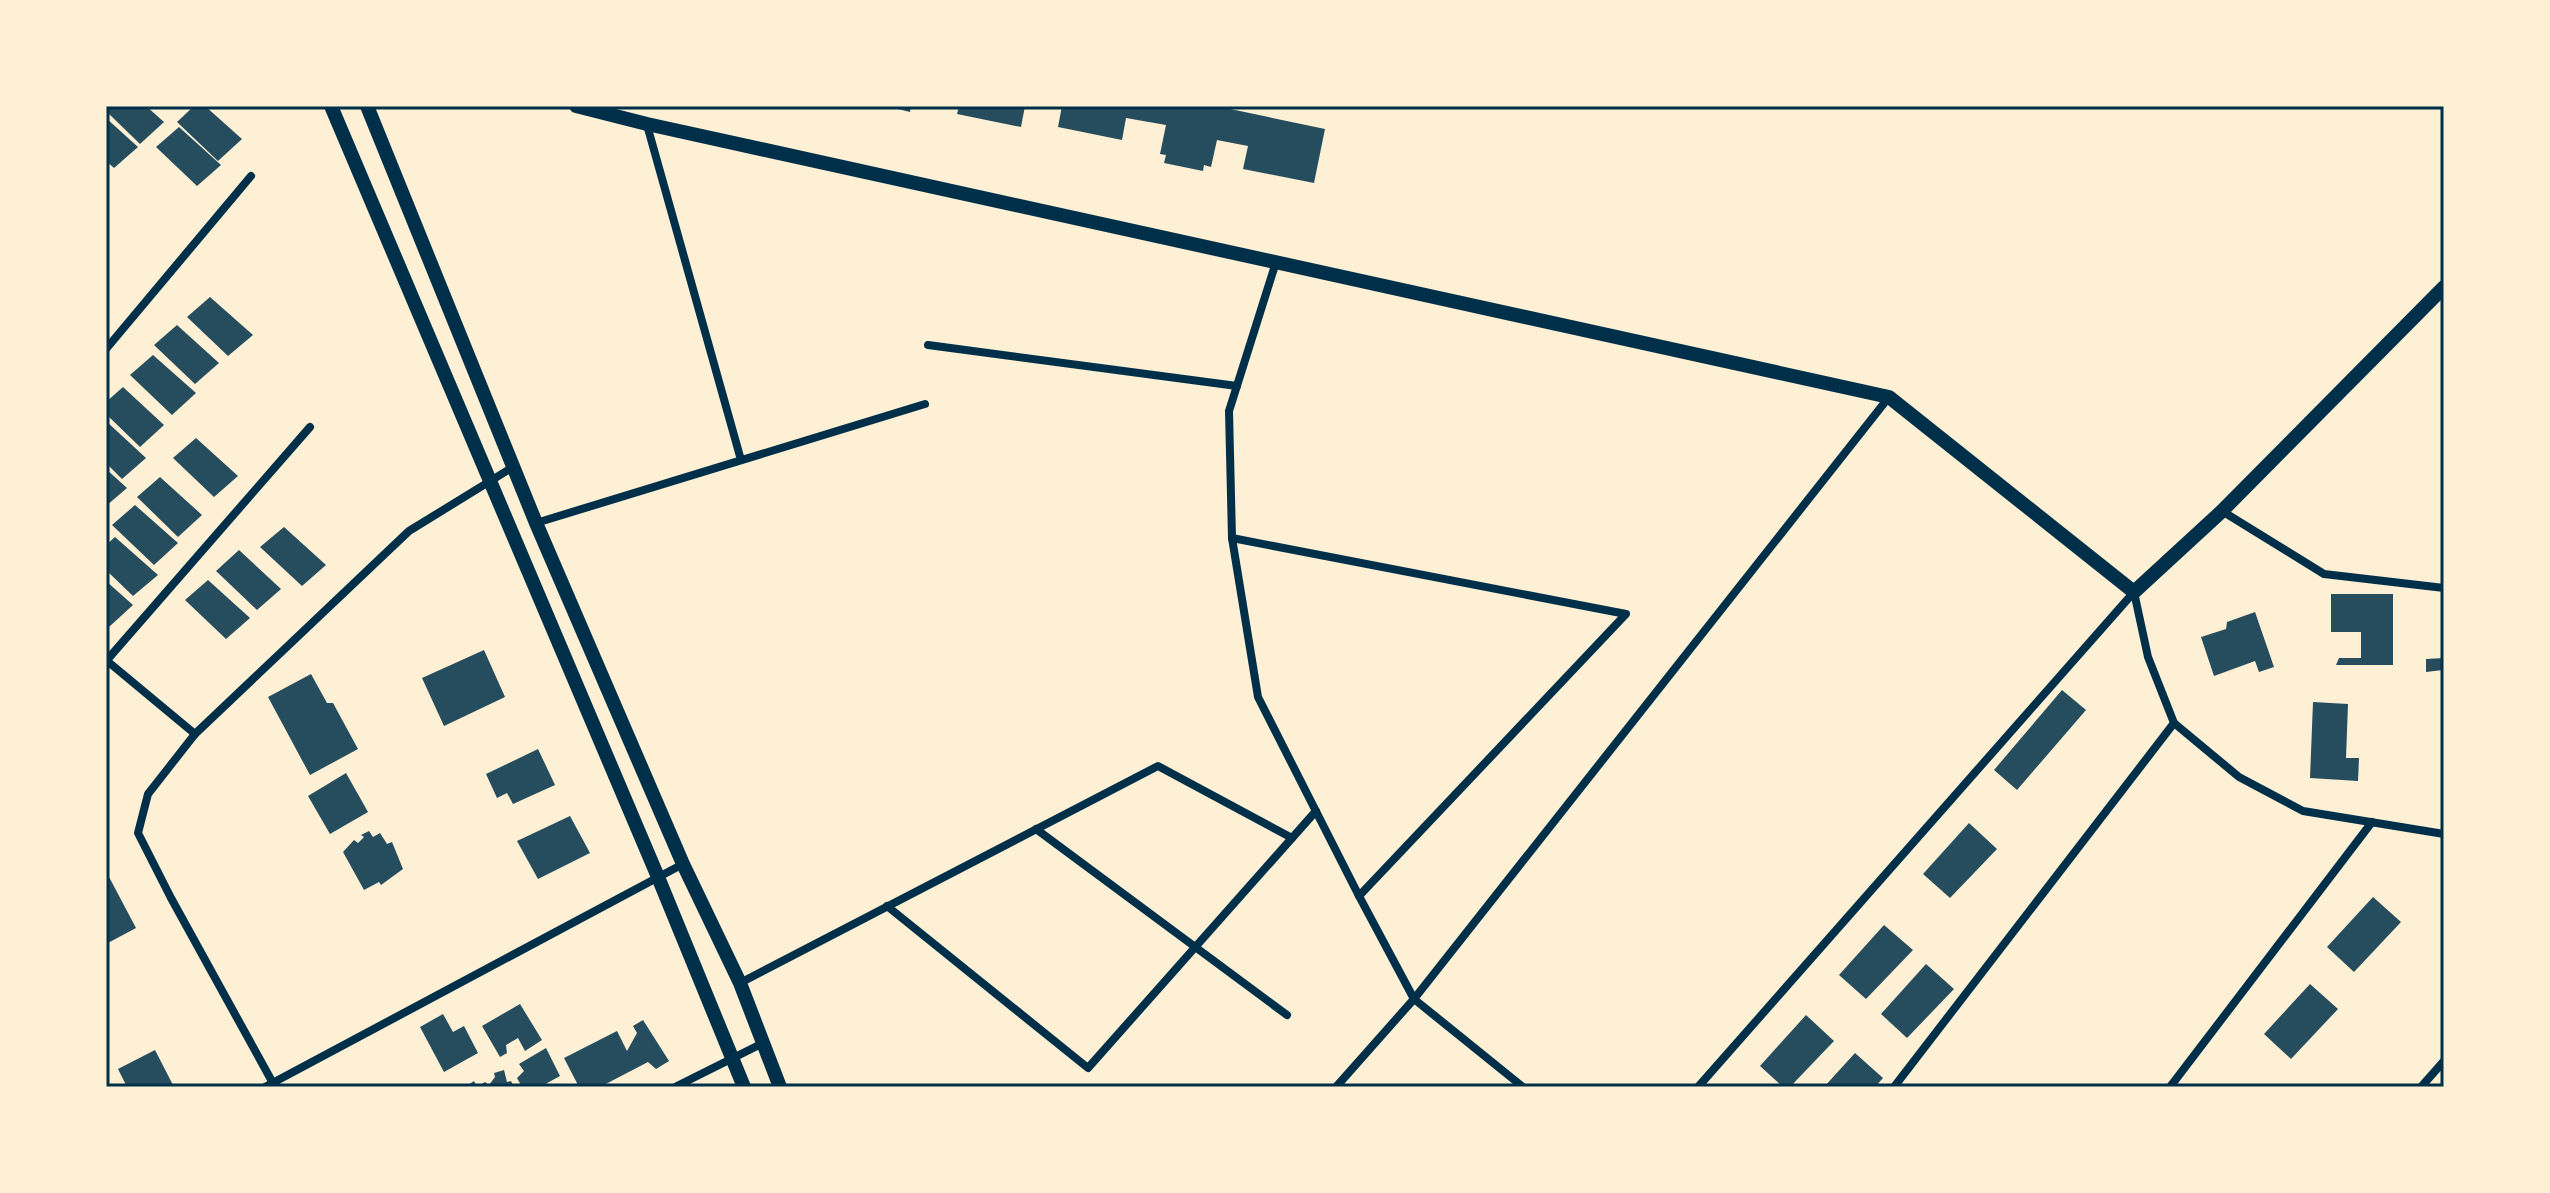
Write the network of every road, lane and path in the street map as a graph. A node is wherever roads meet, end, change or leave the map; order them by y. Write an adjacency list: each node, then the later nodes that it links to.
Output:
1 (331, 106): 16 (street)
2 (367, 106): 15 (street)
3 (576, 106): 4 (street)
4 (647, 124): 6 (street); 14 (street)
5 (251, 176): 9 (street)
6 (1276, 262): 10 (street); 11 (street)
7 (2444, 287): 17 (street)
8 (928, 345): 10 (street)
9 (106, 349)
10 (1237, 386): 19 (street)
11 (1889, 397): 21 (street); 36 (street)
12 (925, 404): 14 (street)
13 (310, 427): 22 (street)
14 (741, 460): 18 (street)
15 (513, 467): 16 (street); 18 (street)
16 (490, 482): 24 (street); 31 (street)
17 (2222, 511): 20 (street); 21 (street)
18 (536, 523): 30 (street)
19 (1232, 538): 25 (street); 32 (street)
20 (2444, 588)
21 (2134, 592): 23 (street); 47 (street)
22 (106, 660): 24 (street)
23 (2174, 723): 26 (street); 48 (street)
24 (195, 734): 41 (street)
25 (1316, 811): 29 (street); 32 (street)
26 (2372, 822): 28 (street); 49 (street)
27 (1036, 829): 29 (street); 33 (street); 34 (street)
28 (2444, 834)
29 (1292, 838): 34 (street)
30 (683, 864): 31 (street); 35 (street)
31 (658, 877): 39 (street); 41 (street)
32 (1359, 896): 36 (street)
33 (887, 906): 34 (street); 35 (street)
34 (1195, 947): 37 (street)
35 (740, 983): 38 (street)
36 (1414, 999): 45 (street); 46 (street)
37 (1287, 1015)
38 (763, 1043): 39 (street); 44 (street)
39 (733, 1058): 42 (street); 43 (street)
40 (2444, 1061): 50 (street)
41 (271, 1086)
42 (675, 1087)
43 (744, 1087)
44 (780, 1087)
45 (1336, 1087)
46 (1523, 1087)
47 (1698, 1087)
48 (1894, 1087)
49 (2170, 1087)
50 (2421, 1087)

